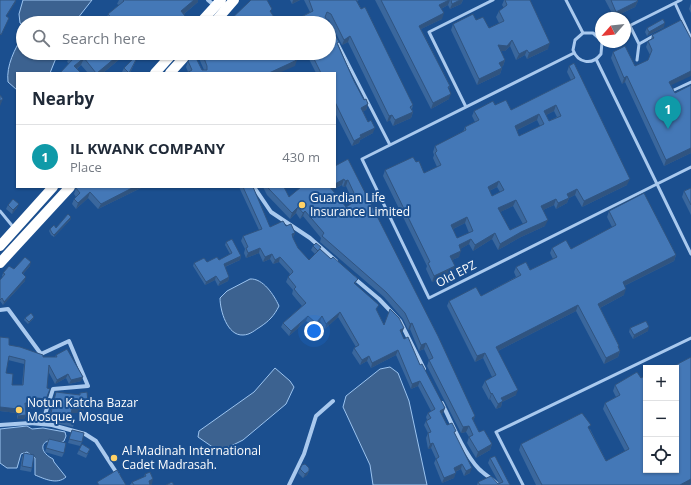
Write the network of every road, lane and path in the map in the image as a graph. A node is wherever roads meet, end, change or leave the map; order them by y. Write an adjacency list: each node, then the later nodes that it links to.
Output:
1 (234, 0): 8 (highway)
2 (493, 0): 29 (lane)
3 (566, 0): 13 (lane)
4 (681, 0): 6 (lane)
5 (215, 2): 7 (highway)
6 (675, 3): 9 (lane); 11 (lane)
7 (205, 16)
8 (220, 16)
9 (683, 20): 10 (lane); 16 (lane)
10 (676, 23)
11 (631, 25)
12 (631, 28): 18 (lane)
13 (583, 33): 15 (lane); 20 (lane)
14 (658, 34): 18 (lane)
15 (595, 35)
16 (691, 38)
17 (336, 41): 30 (lane)
18 (639, 44): 24 (lane)
19 (602, 48): 21 (lane)
20 (574, 53): 21 (lane); 29 (lane, Old EPZ)
21 (596, 59): 32 (lane)
22 (167, 60): 25 (highway)
23 (182, 60): 26 (highway)
24 (637, 60)
25 (156, 72)
26 (171, 72)
27 (691, 82): 28 (lane)
28 (674, 90)
29 (466, 107): 30 (lane, Old EPZ)
30 (390, 145): 32 (lane, Old EPZ)
31 (691, 167): 32 (lane, Old EPZ)
32 (657, 184): 39 (lane)
33 (52, 188): 37 (highway)
34 (69, 188): 40 (highway)
35 (255, 188): 41 (street)
36 (0, 211): 37 (lane)
37 (15, 229): 38 (highway)
38 (0, 246)
39 (691, 254)
40 (0, 263)
41 (339, 264)
42 (350, 275): 45 (street)
43 (0, 310): 48 (street)
44 (691, 338): 53 (lane)
45 (427, 374)
46 (333, 400): 51 (street)
47 (440, 401): 52 (street)
48 (42, 424): 49 (street); 50 (street)
49 (0, 425)
50 (121, 478)
51 (289, 485)
52 (498, 485)
53 (523, 485)

